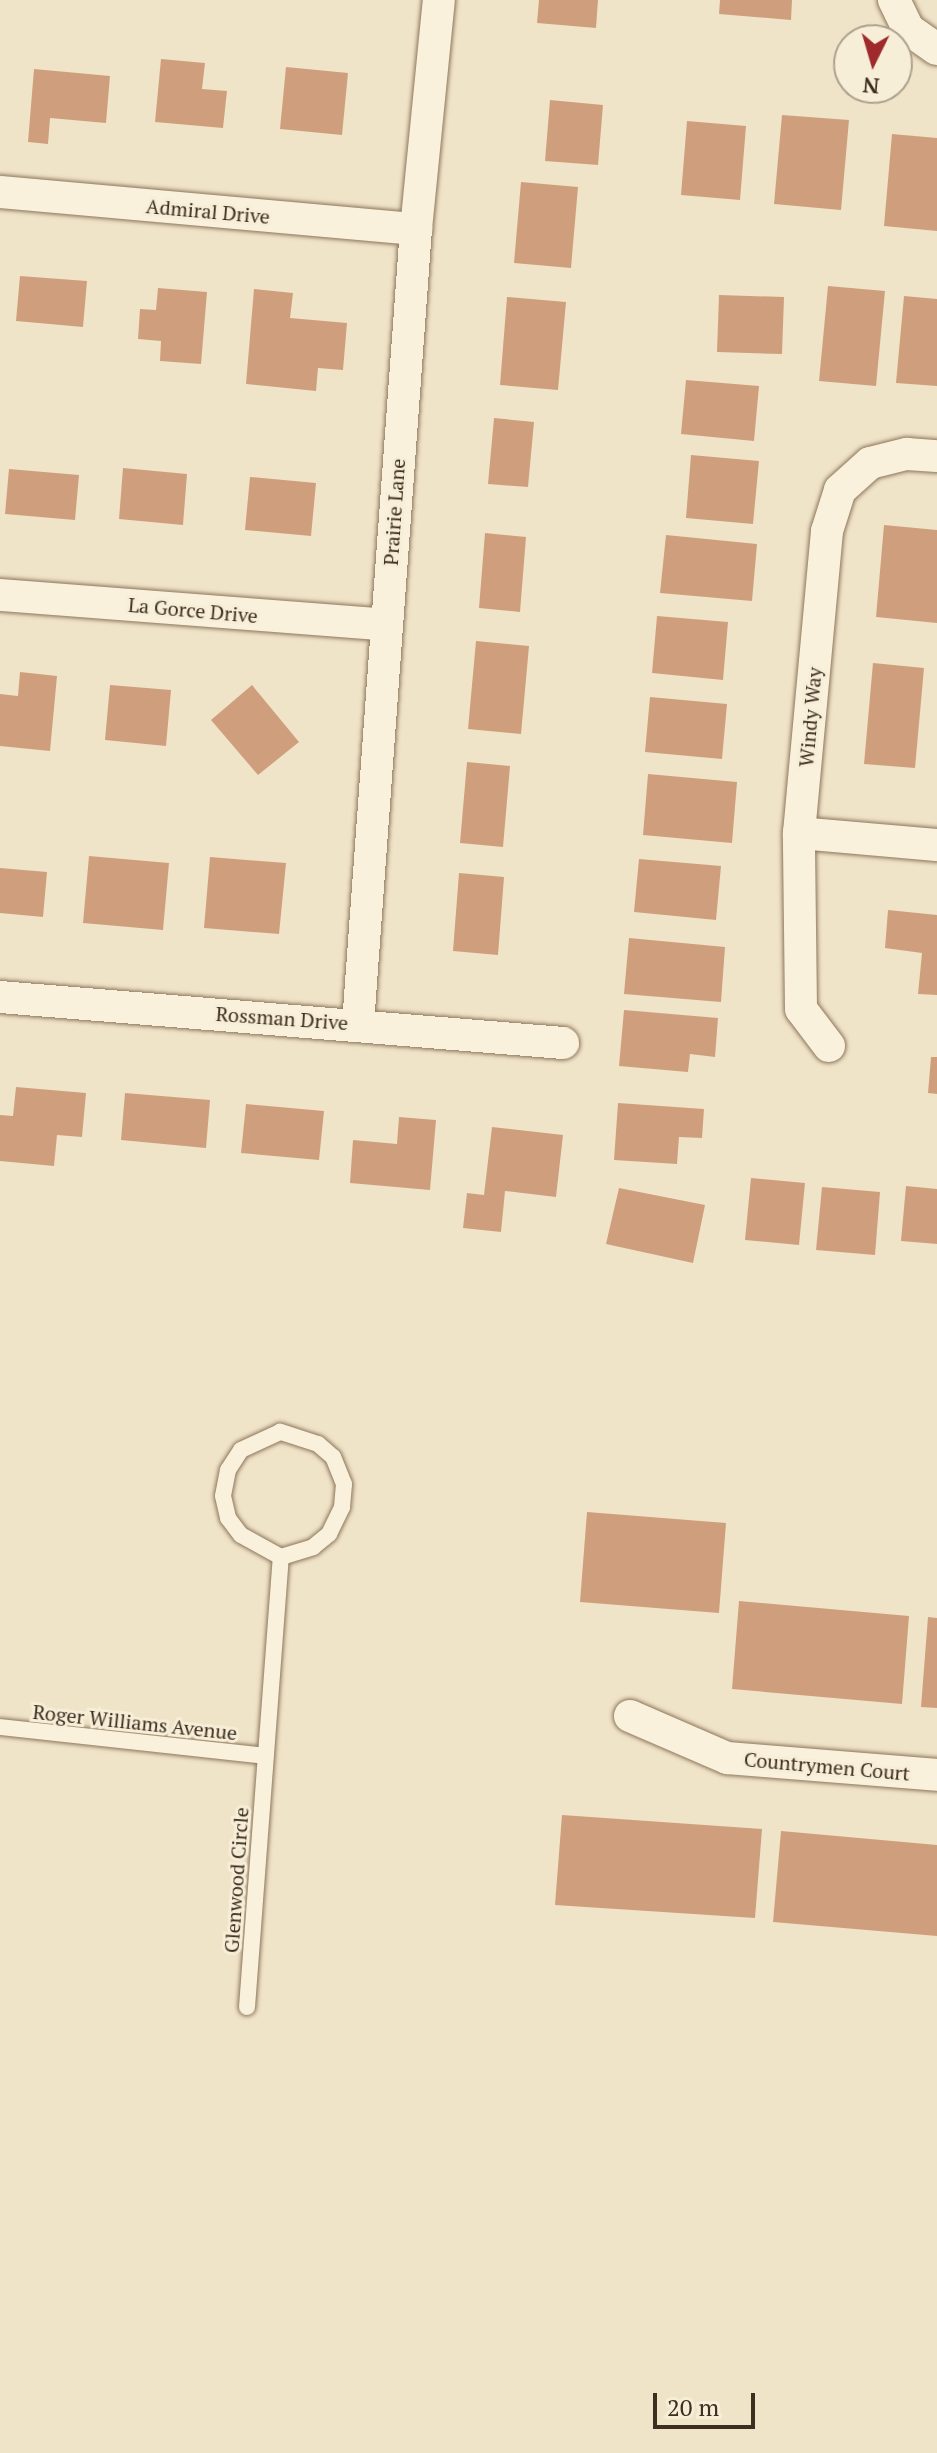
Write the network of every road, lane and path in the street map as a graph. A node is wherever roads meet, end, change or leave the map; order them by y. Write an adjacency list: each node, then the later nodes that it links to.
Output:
1 (439, 0): 5 (street, Prairie Lane)
2 (894, 0): 3 (street)
3 (937, 49)
4 (0, 192): 5 (street, Admiral Drive)
5 (416, 229): 8 (street, Prairie Lane)
6 (937, 456): 9 (street, Windy Way)
7 (0, 595): 8 (street, La Gorce Drive)
8 (386, 625): 12 (street, Prairie Lane)
9 (799, 833): 10 (street); 14 (street, Windy Way)
10 (937, 845)
11 (0, 997): 12 (street, Rossman Drive)
12 (358, 1024): 13 (street, Rossman Drive)
13 (563, 1043)
14 (829, 1046)
15 (281, 1557): 15 (lane); 18 (lane, Glenwood Circle)
16 (630, 1716): 19 (street, Countrymen Court)
17 (0, 1727): 18 (lane, Roger Williams Avenue)
18 (265, 1756): 20 (lane, Glenwood Circle)
19 (937, 1775)
20 (247, 2007)

